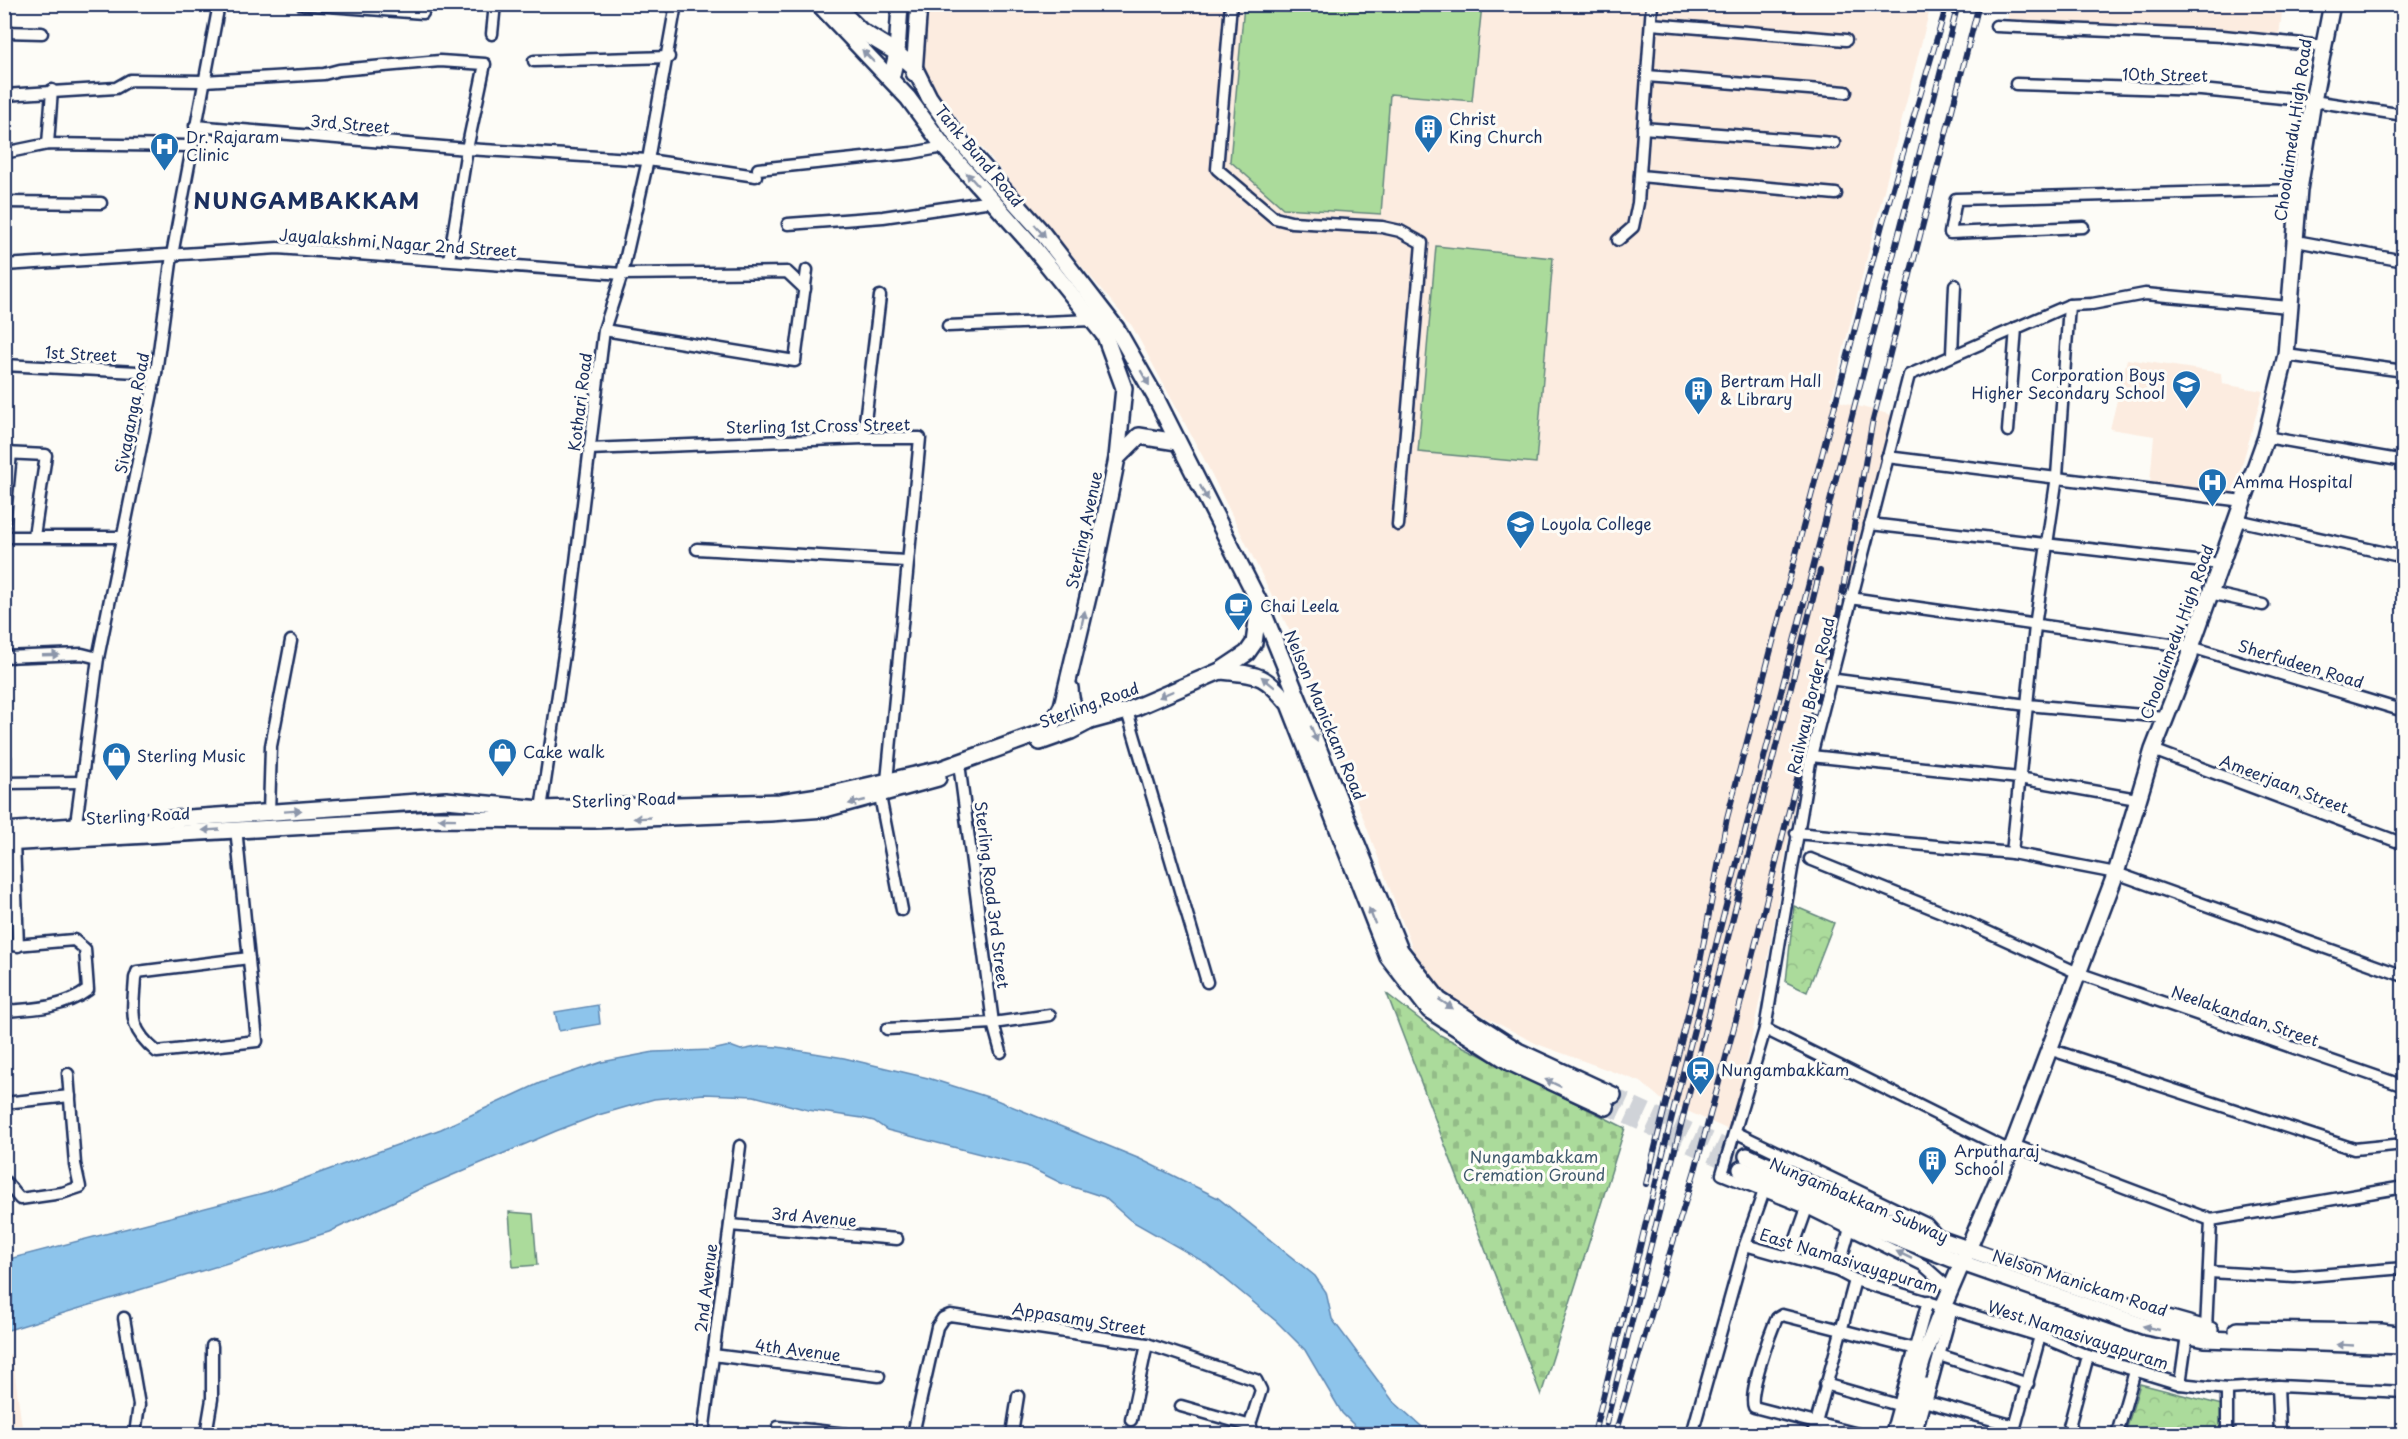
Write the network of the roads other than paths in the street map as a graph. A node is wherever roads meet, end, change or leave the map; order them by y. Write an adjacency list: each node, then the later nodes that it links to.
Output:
1 (219, 4): 26 (street, Sivaganga Road)
2 (302, 4): 12 (street)
3 (495, 4): 17 (street)
4 (676, 4): 21 (street, Kothari Road)
5 (819, 4): 25 (main road, Tank Bund Road, one-way to 5)
6 (834, 4): 20 (main road, Tank Bund Road)
7 (900, 4): 20 (main road)
8 (919, 4): 23 (main road)
9 (1230, 4): 87 (street)
10 (1652, 4): 13 (street)
11 (2332, 4): 19 (main road, Choolaimedu High Road)
12 (423, 12)
13 (1651, 24): 18 (street); 24 (street)
14 (1996, 26): 19 (street)
15 (4, 32): 16 (street)
16 (42, 33)
17 (492, 34)
18 (1846, 40)
19 (2323, 46): 32 (main road, Choolaimedu High Road)
20 (897, 53): 23 (main road, Tank Bund Road); 25 (main road)
21 (669, 57): 22 (street); 42 (street, Kothari Road)
22 (534, 61)
23 (915, 69): 31 (main road); 68 (main road, Tank Bund Road, one-way to 68)
24 (1647, 76): 29 (street); 35 (street)
25 (891, 79): 31 (main road, Tank Bund Road)
26 (204, 81): 28 (street); 34 (street, Sivaganga Road); 40 (street)
27 (2016, 84): 32 (street, 10th Street)
28 (52, 90): 30 (street); 37 (street)
29 (1846, 92)
30 (4, 95)
31 (908, 98): 39 (main road, Tank Bund Road)
32 (2313, 101): 33 (street, 10th Street); 44 (main road, Choolaimedu High Road)
33 (2403, 115)
34 (195, 126): 38 (street, Sivaganga Road); 40 (street, 3rd Street)
35 (1643, 128): 36 (street); 43 (street)
36 (1834, 143)
37 (48, 144): 38 (street); 41 (street)
38 (191, 146): 53 (street, Sivaganga Road)
39 (944, 147): 42 (street, 3rd Street); 46 (main road, Tank Bund Road, one-way to 39)
40 (467, 149): 42 (street, 3rd Street); 54 (street)
41 (4, 153)
42 (648, 160): 58 (street, Kothari Road)
43 (1640, 176): 45 (street); 51 (street)
44 (2299, 190): 50 (street); 52 (main road, Choolaimedu High Road)
45 (1836, 194)
46 (992, 201): 49 (street); 64 (main road, Tank Bund Road)
47 (4, 202): 48 (street)
48 (101, 203)
49 (788, 224)
50 (2083, 227)
51 (1618, 240)
52 (2296, 241): 55 (street); 63 (main road, Choolaimedu High Road)
53 (172, 255): 54 (street, Jayalakshmi Nagar 2nd Street); 56 (street, Jayalakshmi Nagar 2nd Street); 73 (street, Sivaganga Road)
54 (449, 260): 58 (street, Jayalakshmi Nagar 2nd Street)
55 (2403, 261)
56 (4, 265)
57 (807, 270): 60 (street)
58 (622, 274): 60 (street, Jayalakshmi Nagar 2nd Street); 67 (street, Kothari Road)
59 (1955, 285): 69 (street)
60 (805, 289): 67 (street)
61 (880, 296): 76 (street)
62 (2069, 305): 63 (street); 66 (street); 83 (street)
63 (2289, 308): 70 (main road, Choolaimedu High Road)
64 (1092, 320): 65 (street); 68 (main road, Tank Bund Road)
65 (948, 326)
66 (2016, 328): 69 (street); 74 (street)
67 (604, 330): 78 (street, Kothari Road)
68 (1110, 332): 77 (main road, Nelson Manickam Road, one-way to 77); 81 (main road, Sterling Avenue)
69 (1952, 354): 80 (street, Railway Border Road)
70 (2286, 355): 72 (street); 75 (main road, Choolaimedu High Road)
71 (4, 365): 73 (street, 1st Street)
72 (2403, 371)
73 (156, 373): 91 (street, Sivaganga Road)
74 (2008, 431)
75 (2265, 437): 82 (street); 84 (main road, Choolaimedu High Road)
76 (863, 438): 78 (street, Sterling 1st Cross Street); 95 (street, Sterling 1st Cross Street)
77 (1177, 442): 81 (main road); 99 (main road, Nelson Manickam Road, one-way to 99)
78 (589, 449): 124 (street, Kothari Road)
79 (8, 453): 88 (street); 89 (street)
80 (1887, 456): 83 (street); 86 (street, Railway Border Road)
81 (1117, 458): 107 (main road, Sterling Avenue, one-way to 81)
82 (2403, 461)
83 (2057, 476): 84 (street); 92 (street)
84 (2243, 501): 85 (main road, Choolaimedu High Road)
85 (2236, 520): 94 (street); 96 (main road, Choolaimedu High Road)
86 (1870, 524): 92 (street); 98 (street, Railway Border Road)
87 (1398, 525)
88 (4, 526)
89 (34, 536): 90 (street); 91 (street)
90 (4, 537)
91 (121, 537): 105 (street, Sivaganga Road)
92 (2048, 543): 96 (street); 101 (street)
93 (697, 549): 95 (street)
94 (2403, 557)
95 (906, 561): 120 (street, Sterling 1st Cross Street)
96 (2221, 564): 97 (main road, Choolaimedu High Road)
97 (2210, 593): 100 (street); 103 (main road, Choolaimedu High Road)
98 (1850, 598): 101 (street, Sherfudeen Road); 108 (street, Railway Border Road)
99 (1259, 602): 106 (main road, Sterling Road); 138 (main road, Nelson Manickam Road, one-way to 138)
100 (2263, 605)
101 (2035, 626): 103 (street, Sherfudeen Road); 109 (street)
102 (291, 641): 125 (street)
103 (2191, 647): 111 (street, Sherfudeen Road); 112 (main road, Choolaimedu High Road)
104 (4, 657): 105 (street, one-way to 105)
105 (98, 658): 121 (street, Sivaganga Road)
106 (1220, 671): 110 (main road, Sterling Road, one-way to 110); 138 (main road, Nelson Manickam Road, one-way to 106)
107 (1069, 676): 113 (main road); 114 (main road, Sterling Avenue)
108 (1829, 679): 109 (street); 116 (street, Railway Border Road)
109 (2027, 705): 112 (street); 119 (street)
110 (1127, 711): 113 (main road, Sterling Road); 141 (street)
111 (2403, 711)
112 (2165, 717): 115 (main road, Choolaimedu High Road)
113 (1090, 721): 118 (main road, Sterling Road)
114 (1049, 730): 120 (main road, Sterling Road)
115 (2153, 750): 123 (main road, Choolaimedu High Road); 130 (street, Ameerjaan Street)
116 (1810, 756): 119 (street); 128 (street, Railway Border Road)
117 (5, 757): 121 (street)
118 (960, 771): 122 (main road, Sterling Road); 144 (street, Sterling Road 3rd Street)
119 (2019, 777): 123 (street); 131 (street)
120 (887, 781): 124 (main road, Sterling Road)
121 (81, 782): 127 (street, Sivaganga Road)
122 (880, 796): 126 (main road, Sterling Road, one-way to 126); 134 (street)
123 (2138, 799): 133 (main road, Choolaimedu High Road)
124 (541, 808): 125 (main road, Sterling Road, one-way to 124)
125 (268, 813): 127 (main road, Sterling Road)
126 (236, 828): 127 (main road, Sterling Road, one-way to 127); 137 (street)
127 (75, 832): 129 (main road, Sterling Road)
128 (1796, 833): 131 (street); 146 (street, Railway Border Road)
129 (8, 839): 136 (street)
130 (2403, 844)
131 (2012, 853): 133 (street)
132 (1810, 859): 139 (street, Neelakandan Street)
133 (2116, 873): 139 (main road, Choolaimedu High Road); 140 (street)
134 (902, 910)
135 (4, 946): 136 (street)
136 (18, 946): 142 (street)
137 (249, 958): 137 (street)
138 (1403, 964): 152 (main road)
139 (2078, 973): 147 (main road, Choolaimedu High Road); 150 (street, Neelakandan Street)
140 (2403, 976)
141 (1207, 982)
142 (4, 1011)
143 (1050, 1015): 144 (street)
144 (993, 1023): 145 (street); 148 (street, Sterling Road 3rd Street)
145 (886, 1029)
146 (1765, 1029): 154 (street, Railway Border Road); 157 (street)
147 (2049, 1049): 155 (street); 157 (main road, Choolaimedu High Road)
148 (1001, 1052)
149 (68, 1074): 151 (street)
150 (2403, 1086)
151 (70, 1096): 153 (street); 158 (street)
152 (1610, 1101)
153 (4, 1103)
154 (1737, 1133): 160 (street, Railway Border Road); 166 (street)
155 (2403, 1144)
156 (740, 1146): 163 (street, 2nd Avenue)
157 (2011, 1148): 162 (street); 169 (main road, Choolaimedu High Road)
158 (4, 1180)
159 (2403, 1187): 162 (street)
160 (1764, 1191): 161 (street, Railway Border Road); 167 (street)
161 (1807, 1208): 164 (street, Railway Border Road); 168 (street)
162 (2211, 1220): 172 (street)
163 (730, 1225): 165 (street, 3rd Avenue); 188 (street, 2nd Avenue)
164 (1850, 1228): 171 (street); 174 (street, Railway Border Road, one-way to 164)
165 (897, 1239)
166 (1942, 1240): 169 (main road, Nungambakkam Subway); 169 (main road, Nungambakkam Subway)
167 (1745, 1245): 168 (street, East Namasivayapuram); 215 (street)
168 (1790, 1256): 171 (street, East Namasivayapuram)
169 (1965, 1256): 174 (main road, Choolaimedu High Road); 179 (main road, Nelson Manickam Road); 181 (main road, Nelson Manickam Road, one-way to 169)
170 (2403, 1268): 172 (street)
171 (1838, 1271): 173 (street, East Namasivayapuram)
172 (2210, 1272): 179 (street)
173 (1855, 1280): 175 (street, East Namasivayapuram); 178 (street)
174 (1950, 1289): 176 (main road, Choolaimedu High Road)
175 (1928, 1301): 176 (street, East Namasivayapuram); 187 (street)
176 (1947, 1308): 180 (main road, Choolaimedu High Road); 183 (street, West Namasivayapuram); 189 (street)
177 (124, 1318): 209 (street)
178 (1840, 1329): 187 (street); 193 (street); 205 (street)
179 (2206, 1330): 182 (main road, Nelson Manickam Road)
180 (1935, 1332): 218 (main road, Choolaimedu High Road); 219 (main road)
181 (2187, 1335): 186 (main road, Nelson Manickam Road, one-way to 181); 195 (street)
182 (2403, 1335)
183 (2040, 1336): 190 (street, West Namasivayapuram); 194 (street)
184 (1148, 1344): 203 (street); 206 (street, Appasamy Street); 213 (street, Appasamy Street)
185 (212, 1346): 210 (street)
186 (2403, 1347)
187 (1916, 1349): 201 (street)
188 (713, 1355): 192 (street, 4th Avenue); 211 (street, 2nd Avenue)
189 (1939, 1355): 194 (street); 200 (street)
190 (2088, 1356): 191 (street, West Namasivayapuram); 221 (street)
191 (2135, 1371): 195 (street, West Namasivayapuram); 222 (street)
192 (879, 1376)
193 (1825, 1384): 201 (street); 205 (street)
194 (2028, 1384): 207 (street)
195 (2180, 1384): 197 (street, West Namasivayapuram)
196 (2278, 1386): 197 (street, West Namasivayapuram); 198 (street, West Namasivayapuram); 224 (street)
197 (2227, 1389): 223 (street)
198 (2403, 1392)
199 (1018, 1396): 214 (street)
200 (1927, 1402): 207 (street); 220 (street)
201 (1898, 1405): 217 (street)
202 (1181, 1406): 206 (street)
203 (1131, 1420)
204 (778, 1427): 208 (street)
205 (1814, 1429): 216 (street)
206 (1249, 1430)
207 (2014, 1430)
208 (812, 1432): 212 (street)
209 (135, 1434)
210 (206, 1434)
211 (702, 1434)
212 (846, 1434)
213 (913, 1434)
214 (1012, 1434)
215 (1692, 1434)
216 (1858, 1434)
217 (1891, 1434)
218 (1901, 1434)
219 (1913, 1434)
220 (1917, 1434)
221 (2067, 1434)
222 (2116, 1434)
223 (2228, 1434)
224 (2280, 1434)

